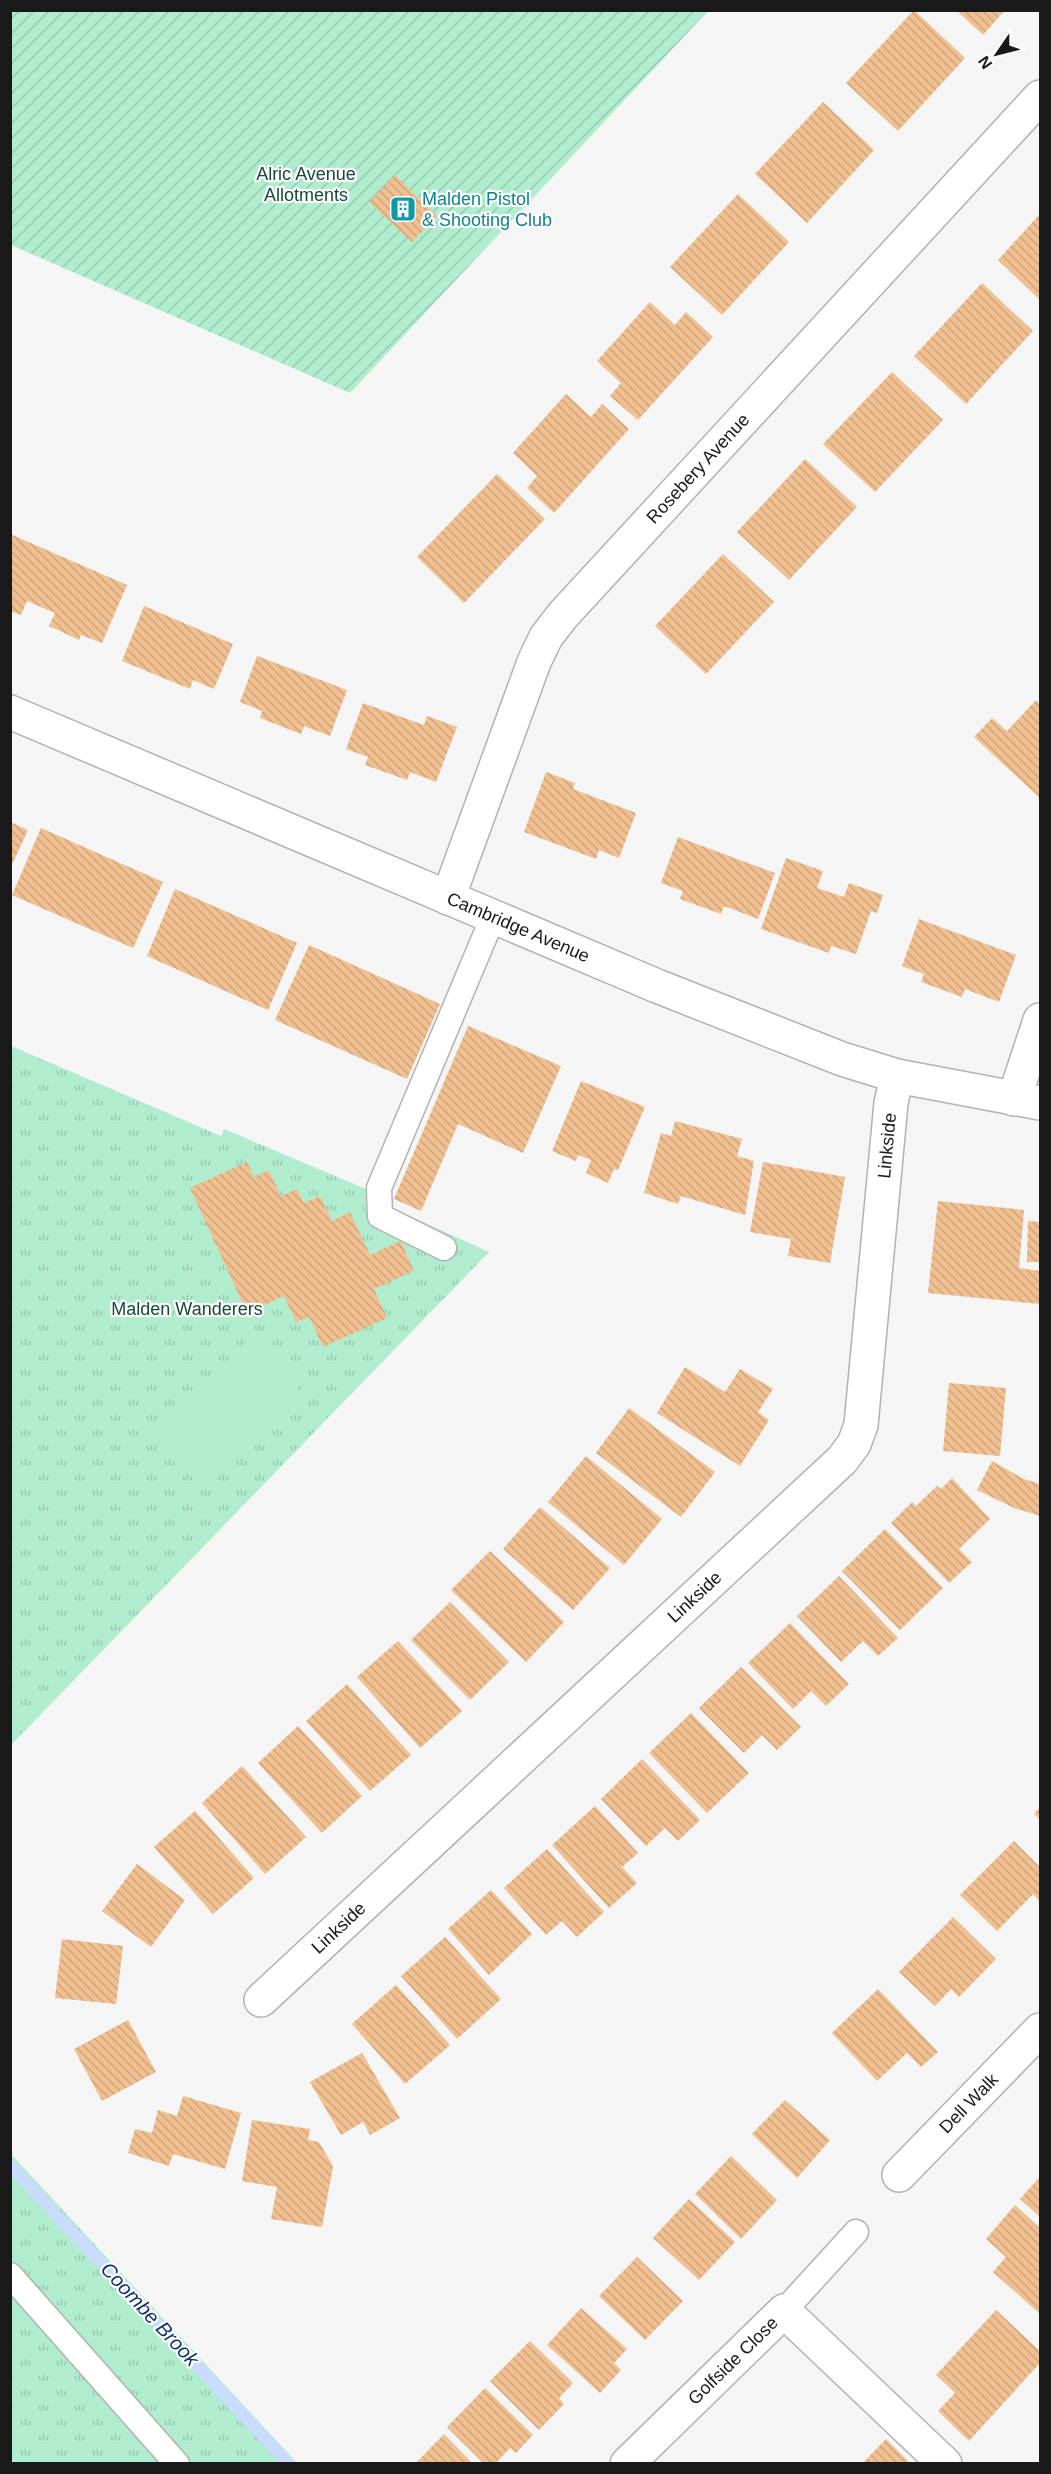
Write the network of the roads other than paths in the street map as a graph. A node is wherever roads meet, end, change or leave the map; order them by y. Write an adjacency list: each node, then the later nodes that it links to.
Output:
1 (1041, 97): 3 (street, Rosebery Avenue)
2 (10, 711): 3 (street, Cambridge Avenue)
3 (448, 898): 4 (street, Cambridge Avenue)
4 (493, 917): 6 (street, Cambridge Avenue); 8 (lane)
5 (1041, 1020): 7 (street)
6 (897, 1076): 7 (street, Cambridge Avenue); 9 (street, Linkside)
7 (1027, 1101)
8 (444, 1248)
9 (261, 2001)
10 (1041, 2030): 11 (street, Dell Walk)
11 (899, 2175)
12 (856, 2232): 14 (lane)
13 (10, 2275): 15 (lane)
14 (784, 2311): 16 (street, Golfside Close); 17 (street, Golfside Close)
15 (177, 2463)
16 (627, 2463)
17 (945, 2463)

